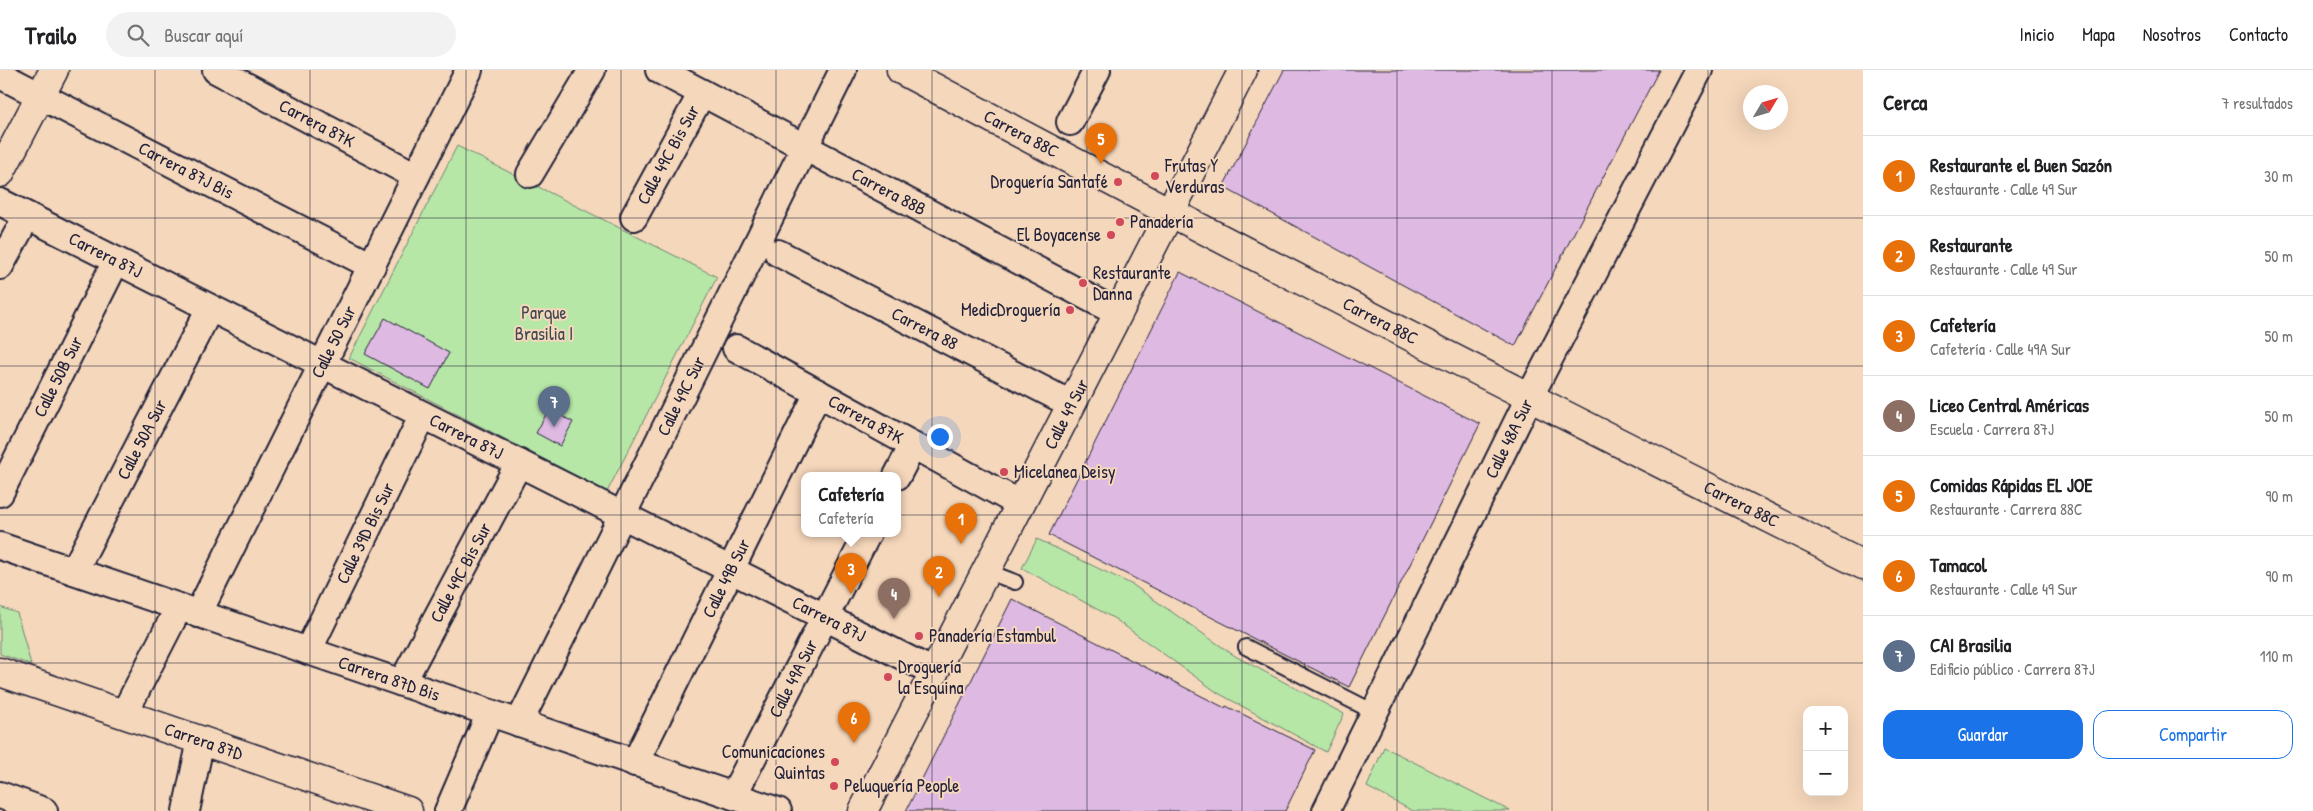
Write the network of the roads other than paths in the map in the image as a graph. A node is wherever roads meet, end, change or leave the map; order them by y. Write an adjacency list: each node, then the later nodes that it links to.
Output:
1 (54, 70): 13 (street)
2 (216, 70): 18 (street, Carrera 87K)
3 (592, 70): 17 (street)
4 (659, 70): 12 (street, Carrera 88B)
5 (843, 70): 15 (street, Calle 49C Sur)
6 (901, 70): 20 (street, Carrera 88C)
7 (1098, 70): 14 (street)
8 (1243, 70): 20 (street, Calle 49 Sur)
9 (1699, 70): 32 (street, Calle 48A Sur)
10 (463, 72): 18 (street, Calle 50 Sur)
11 (0, 75): 13 (street, Carrera 87J Bis)
12 (702, 93): 15 (street, Carrera 88B); 22 (street, Calle 49C Bis Sur)
13 (40, 96): 16 (street); 26 (street, Carrera 87J Bis)
14 (1070, 122)
15 (805, 147): 28 (street, Carrera 88B); 40 (street, Calle 49C Sur)
16 (0, 173)
17 (530, 174)
18 (416, 176): 26 (street, Calle 50 Sur)
19 (0, 202): 21 (street, Carrera 87J)
20 (1169, 213): 28 (street, Calle 49 Sur); 32 (street, Carrera 88C)
21 (27, 216): 24 (street, Carrera 87J); 25 (street)
22 (634, 217)
23 (778, 253): 33 (street, Carrera 88)
24 (116, 261): 27 (street, Carrera 87J); 38 (street, Calle 50B Sur)
25 (0, 266)
26 (372, 266): 30 (street, Calle 50 Sur)
27 (210, 308): 30 (street, Carrera 87J); 46 (street, Calle 50A Sur)
28 (1118, 312): 33 (street, Calle 49 Sur)
29 (736, 348): 31 (street, Carrera 87K)
30 (322, 364): 34 (street, Carrera 87J); 48 (street, Calle 50 Sur)
31 (818, 393): 35 (street, Carrera 87K); 44 (street, Calle 49B Sur)
32 (1529, 398): 43 (street, Carrera 88C); 55 (street, Calle 48A Sur)
33 (1071, 404): 39 (street, Calle 49 Sur)
34 (423, 415): 36 (street, Carrera 87J); 51 (street, Calle 39D Bis Sur)
35 (913, 445): 37 (street); 39 (street, Carrera 87K)
36 (519, 463): 40 (street, Carrera 87J); 54 (street, Calle 49C Bis Sur)
37 (899, 472)
38 (0, 493)
39 (1020, 504): 45 (street, Calle 49 Sur)
40 (622, 516): 44 (street, Carrera 87J); 58 (street, Calle 49C Sur)
41 (866, 537): 49 (street, Calle 49A Sur)
42 (0, 546): 46 (street, Carrera 87D Bis)
43 (1863, 565)
44 (730, 570): 49 (street, Carrera 87J); 60 (street, Calle 49B Sur)
45 (986, 570): 47 (lane); 53 (street, Calle 49 Sur)
46 (74, 571): 48 (street, Carrera 87D Bis)
47 (1015, 582)
48 (188, 610): 51 (street, Carrera 87D Bis); 57 (street, Calle 50 Sur)
49 (825, 617): 53 (street, Carrera 87J); 62 (street, Calle 49A Sur)
50 (1246, 647): 55 (lane)
51 (308, 651): 54 (street, Carrera 87D Bis)
52 (0, 672): 57 (street, Carrera 87D)
53 (934, 672): 68 (street, Calle 49 Sur)
54 (402, 683): 56 (street, Carrera 87D Bis)
55 (1374, 712): 69 (street, Calle 48A Sur)
56 (490, 713): 58 (street, Carrera 87D Bis); 66 (street)
57 (124, 714): 59 (street, Carrera 87D)
58 (519, 723): 60 (street, Carrera 87D Bis)
59 (201, 740): 64 (street); 65 (street, Carrera 87D)
60 (635, 762): 62 (street, Carrera 87D Bis)
61 (0, 795): 63 (street)
62 (732, 796): 67 (street, Carrera 87D Bis)
63 (43, 811)
64 (186, 811)
65 (408, 811)
66 (448, 811)
67 (778, 811)
68 (863, 811)
69 (1326, 811)

